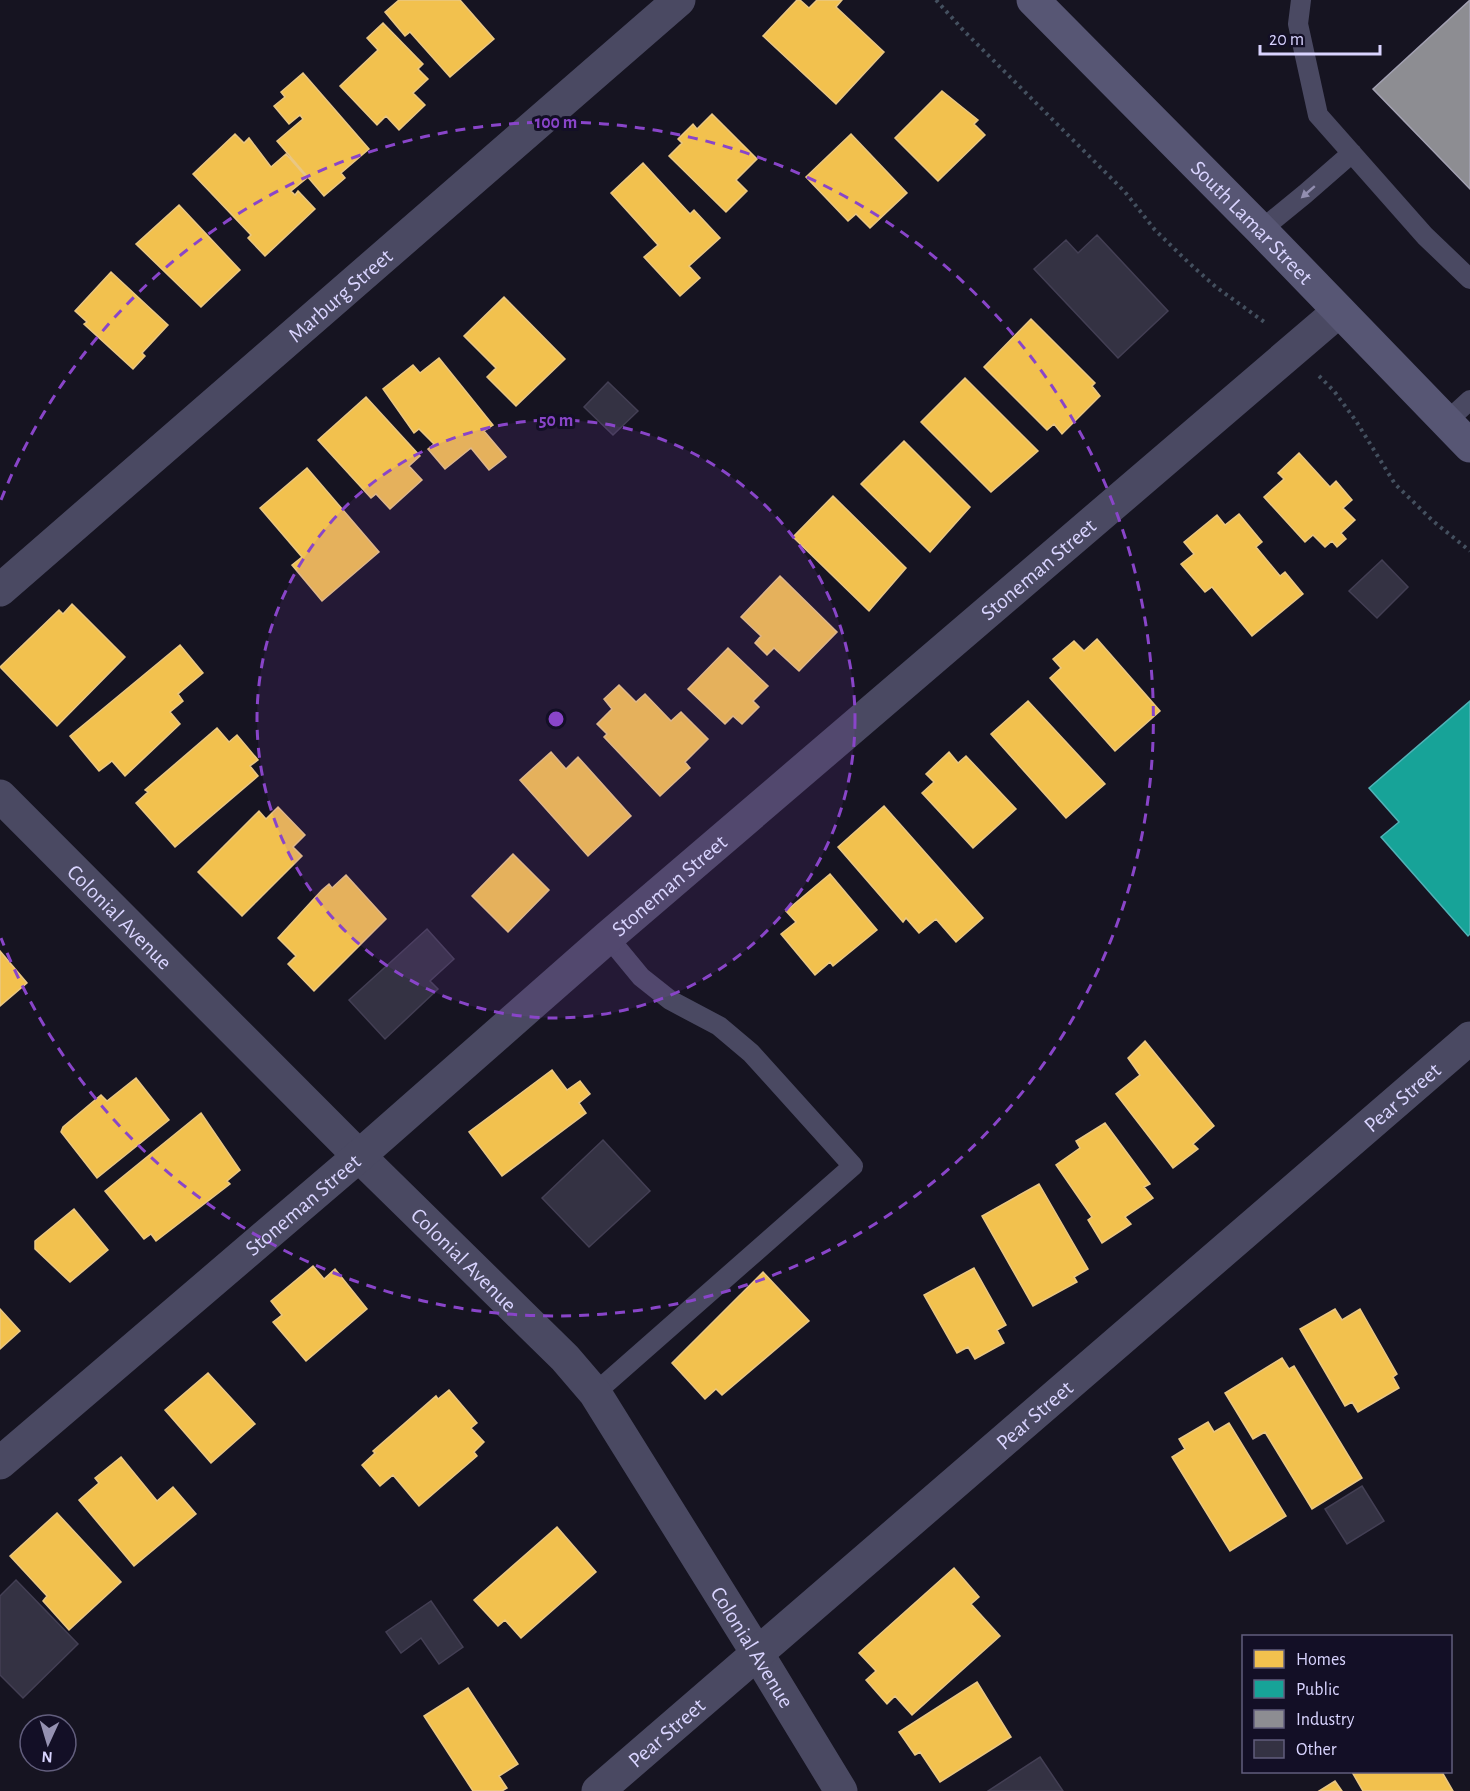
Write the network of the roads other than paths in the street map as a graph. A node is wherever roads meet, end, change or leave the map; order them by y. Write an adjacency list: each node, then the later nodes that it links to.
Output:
1 (679, 0): 11 (street, Marburg Street)
2 (1033, 0): 5 (main road, South Lamar Street)
3 (1301, 0): 4 (lane)
4 (1352, 153): 5 (lane, one-way to 5); 6 (lane)
5 (1261, 230): 7 (main road, South Lamar Street)
6 (1470, 279)
7 (1339, 311): 9 (main road, South Lamar Street); 13 (street, Stoneman Street)
8 (1470, 400): 9 (lane)
9 (1446, 422): 10 (main road, South Lamar Street)
10 (1470, 446)
11 (0, 590)
12 (0, 796): 15 (street, Colonial Avenue)
13 (608, 937): 15 (street, Stoneman Street); 16 (lane)
14 (1470, 1038): 18 (street, Pear Street)
15 (358, 1156): 16 (street, Colonial Avenue); 17 (street, Stoneman Street)
16 (596, 1393): 18 (street, Colonial Avenue)
17 (0, 1463)
18 (757, 1653): 19 (street, Pear Street); 20 (street, Colonial Avenue)
19 (598, 1791)
20 (841, 1791)

